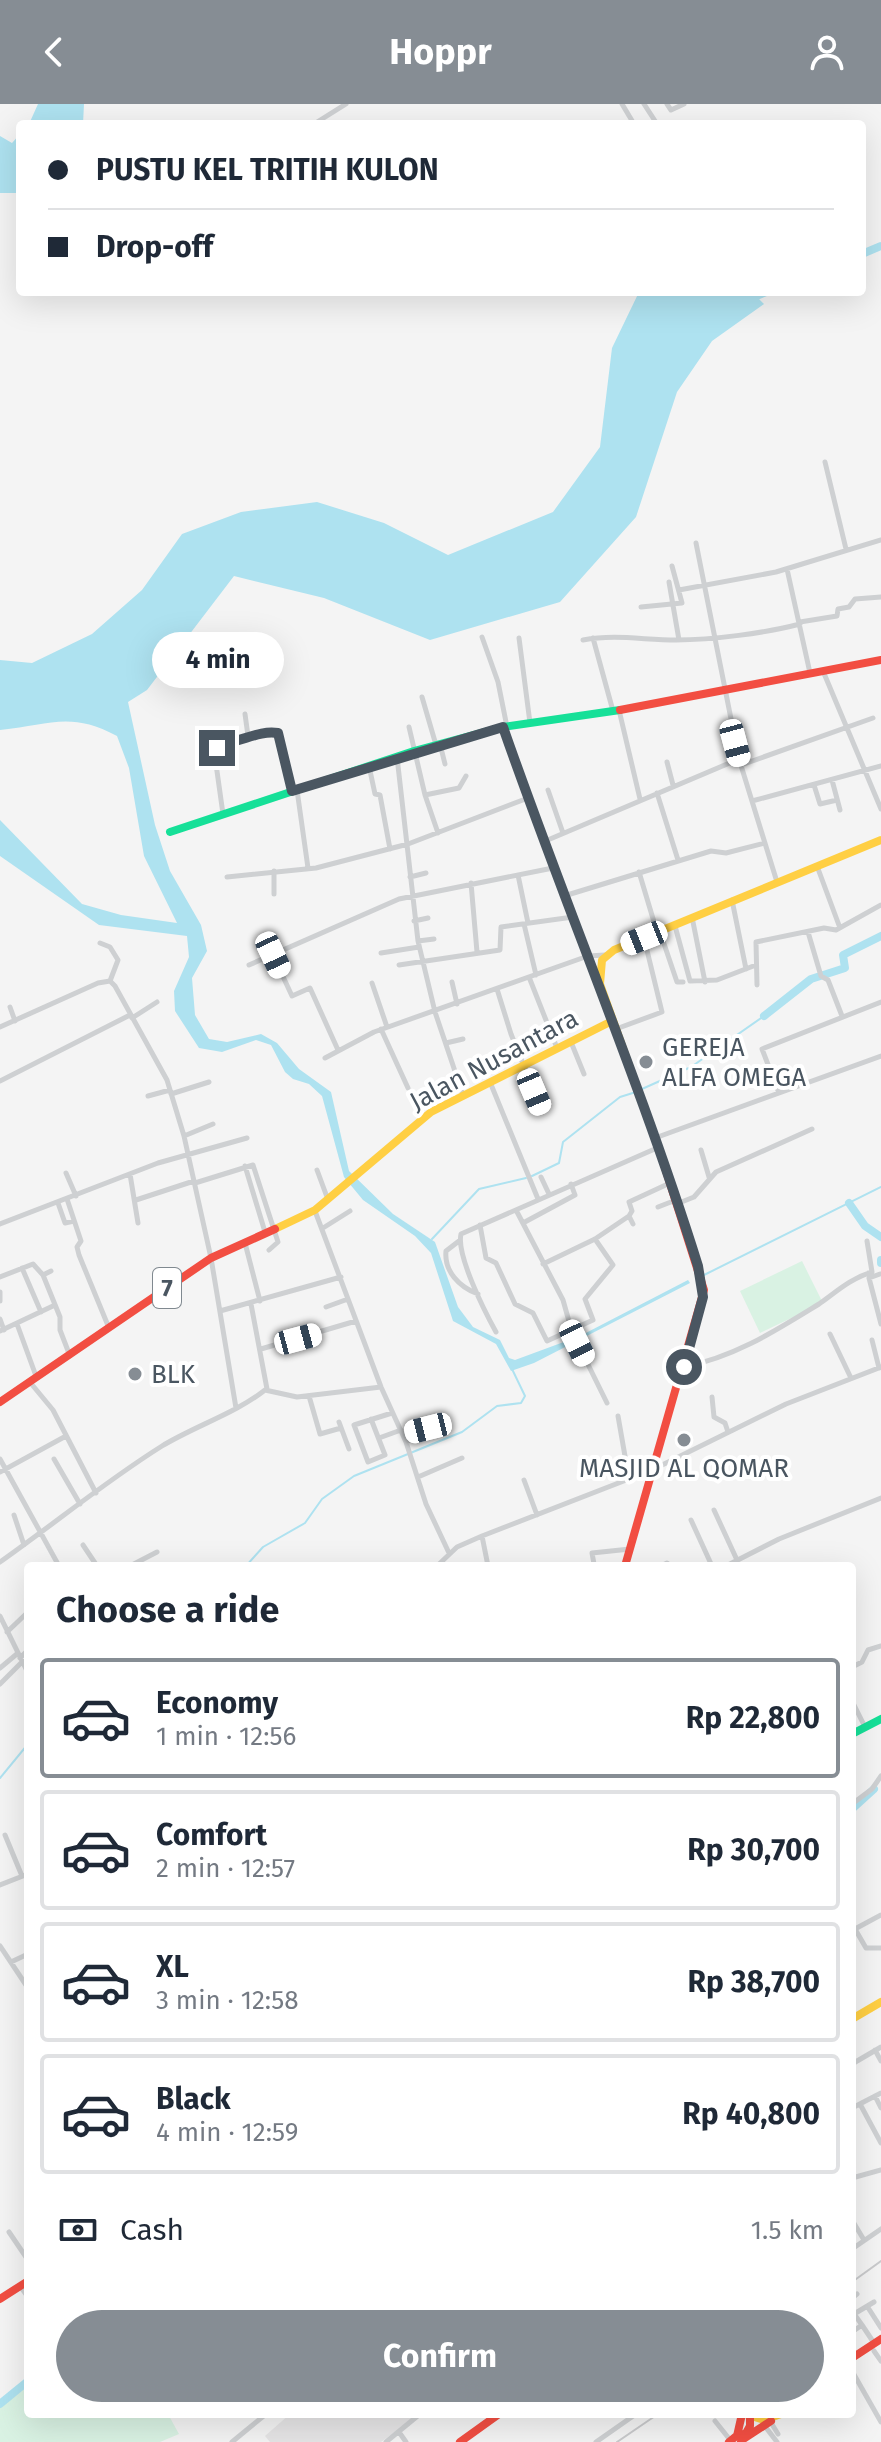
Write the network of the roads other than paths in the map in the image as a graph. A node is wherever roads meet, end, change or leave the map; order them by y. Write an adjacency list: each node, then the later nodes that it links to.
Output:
1 (346, 104): 4 (street)
2 (667, 104): 3 (street)
3 (684, 104)
4 (320, 120)
5 (825, 462): 8 (street)
6 (881, 540): 8 (street)
7 (696, 543): 12 (street)
8 (846, 549): 10 (street)
9 (672, 566): 13 (street)
10 (787, 569): 12 (street); 17 (street)
11 (669, 582): 15 (street)
12 (706, 585): 13 (street); 18 (street)
13 (679, 590): 15 (street)
14 (881, 597): 17 (street)
15 (673, 606): 16 (street); 23 (street)
16 (641, 607)
17 (800, 623): 18 (street); 26 (street)
18 (716, 636): 23 (street); 27 (street)
19 (482, 637): 34 (street)
20 (519, 638): 32 (street)
21 (593, 638): 22 (street); 23 (street); 29 (street)
22 (583, 640)
23 (679, 640)
24 (881, 660): 25 (main road)
25 (823, 671): 26 (main road); 35 (street)
26 (810, 673): 27 (main road)
27 (725, 691): 29 (main road); 41 (street)
28 (422, 697): 37 (street)
29 (616, 710): 32 (main road); 55 (street)
30 (245, 714): 36 (street)
31 (873, 718): 35 (street)
32 (530, 723): 34 (main road)
33 (409, 727): 38 (street)
34 (505, 727): 37 (main road); 54 (street)
35 (846, 728): 41 (street); 45 (street)
36 (248, 736): 50 (street); 60 (street)
37 (438, 745): 38 (main road); 42 (street)
38 (414, 751): 39 (main road); 53 (street)
39 (397, 757): 43 (main road); 67 (street)
40 (667, 762): 48 (street)
41 (740, 762): 48 (street); 57 (street)
42 (445, 764)
43 (369, 766): 50 (main road); 68 (street)
44 (881, 766): 45 (street)
45 (864, 771): 47 (street); 58 (street)
46 (466, 776): 53 (street)
47 (832, 780): 49 (street); 56 (street)
48 (673, 785): 52 (street)
49 (814, 785): 56 (street); 57 (street)
50 (295, 790): 60 (main road); 71 (street)
51 (548, 790): 63 (street)
52 (657, 793): 55 (street); 69 (street)
53 (425, 795): 62 (street)
54 (528, 798): 62 (street); 65 (street)
55 (640, 799): 63 (street)
56 (837, 800): 59 (street)
57 (752, 801): 66 (street)
58 (881, 809)
59 (840, 810)
60 (223, 814): 61 (main road)
61 (170, 832)
62 (438, 833): 67 (street)
63 (563, 833): 65 (street)
64 (881, 840): 70 (main road)
65 (543, 842): 72 (street)
66 (765, 843): 69 (street); 79 (street)
67 (408, 844): 68 (street); 78 (street)
68 (390, 849): 71 (street)
69 (678, 861): 74 (street)
70 (817, 866): 79 (main road); 92 (street)
71 (308, 868): 73 (street)
72 (553, 868): 76 (street); 83 (street)
73 (274, 871): 77 (street); 81 (street)
74 (639, 872): 83 (street); 93 (street)
75 (426, 873): 78 (street)
76 (518, 875): 80 (street); 90 (street)
77 (227, 877)
78 (410, 877): 82 (street)
79 (777, 882): 84 (main road)
80 (471, 883): 82 (street); 99 (street)
81 (274, 894)
82 (410, 896): 89 (street); 101 (street)
83 (564, 896): 86 (street)
84 (732, 900): 87 (main road); 108 (street)
85 (881, 905): 92 (street)
86 (573, 917): 90 (street); 103 (street)
87 (692, 917): 91 (main road); 114 (street)
88 (428, 918): 89 (street)
89 (414, 921): 98 (street)
90 (526, 924): 99 (street); 109 (street)
91 (674, 925): 93 (main road); 114 (street)
92 (840, 928): 94 (street)
93 (658, 932): 95 (main road); 113 (street)
94 (808, 932): 107 (street); 124 (street)
95 (644, 938): 102 (main road); 126 (street)
96 (434, 939): 98 (street)
97 (100, 943): 111 (street)
98 (418, 944): 100 (street); 104 (street)
99 (477, 952): 104 (street)
100 (381, 953)
101 (273, 955): 105 (street); 133 (street)
102 (605, 955): 103 (street); 110 (main road)
103 (588, 956): 109 (street); 110 (street)
104 (422, 960): 106 (street); 122 (street)
105 (249, 965)
106 (399, 965)
107 (756, 965): 108 (street); 116 (street)
108 (746, 969): 114 (street)
109 (532, 976): 117 (street); 132 (street)
110 (598, 977): 126 (main road)
111 (110, 981): 123 (street); 125 (street)
112 (452, 982): 120 (street)
113 (683, 982)
114 (705, 982)
115 (372, 983): 128 (street)
116 (757, 985)
117 (497, 989): 120 (street); 136 (street)
118 (157, 1002): 123 (street)
119 (881, 1002): 124 (street)
120 (457, 1004): 122 (street)
121 (10, 1007): 125 (street)
122 (435, 1012): 128 (street); 131 (street)
123 (131, 1016): 138 (street); 142 (street)
124 (842, 1016): 143 (street)
125 (15, 1021): 127 (street)
126 (614, 1025): 130 (main road, Jalan Nusantara / 7); 151 (main road)
127 (0, 1027)
128 (384, 1028): 133 (street); 141 (street)
129 (463, 1039): 131 (street)
130 (571, 1041): 132 (main road, Jalan Nusantara / 7); 137 (street)
131 (446, 1043): 144 (street)
132 (557, 1048): 136 (main road, Jalan Nusantara / 7)
133 (338, 1050): 135 (street)
134 (881, 1056): 143 (street)
135 (325, 1058)
136 (523, 1065): 140 (main road, Jalan Nusantara / 7); 146 (street)
137 (584, 1074)
138 (0, 1081)
139 (209, 1082): 142 (street)
140 (490, 1082): 144 (main road, Jalan Nusantara / 7); 167 (street)
141 (408, 1088)
142 (171, 1092): 145 (street); 149 (street)
143 (779, 1093): 151 (street)
144 (463, 1095): 165 (main road, Jalan Nusantara / 7)
145 (148, 1096)
146 (542, 1111)
147 (213, 1124): 149 (street)
148 (812, 1129): 159 (street)
149 (184, 1136): 154 (street)
150 (247, 1138): 154 (street)
151 (654, 1138): 152 (main road)
152 (658, 1148): 161 (main road); 162 (street)
153 (701, 1150): 159 (street)
154 (189, 1153): 157 (street); 160 (street)
155 (317, 1170): 165 (street)
156 (66, 1173): 164 (street)
157 (130, 1174): 164 (street); 168 (street)
158 (541, 1177): 163 (street)
159 (709, 1177): 169 (street)
160 (194, 1182): 168 (street); 183 (street); 190 (street)
161 (671, 1183): 169 (main road); 175 (street)
162 (571, 1184): 163 (street); 181 (street)
163 (549, 1194): 167 (street)
164 (76, 1196): 166 (street)
165 (328, 1198): 172 (main road, Jalan Nusantara / 7)
166 (67, 1199): 170 (street); 176 (street)
167 (538, 1199): 173 (street)
168 (136, 1200): 177 (street)
169 (678, 1202): 171 (street); 222 (main road)
170 (58, 1203): 176 (street); 178 (street)
171 (658, 1207)
172 (315, 1210): 182 (street); 183 (main road, Jalan Nusantara / 7)
173 (516, 1210): 180 (street); 181 (street)
174 (350, 1211): 182 (street)
175 (629, 1216): 179 (street); 185 (street)
176 (74, 1221): 214 (street)
177 (138, 1223)
178 (0, 1224)
179 (633, 1224)
180 (480, 1225): 186 (street); 216 (street)
181 (524, 1226): 184 (street); 191 (street)
182 (323, 1228): 198 (street)
183 (269, 1232): 188 (main road, Jalan Nusantara / 7); 189 (street)
184 (517, 1232)
185 (595, 1239): 191 (street); 216 (street)
186 (460, 1240): 200 (street); 200 (street)
187 (867, 1241): 194 (street)
188 (244, 1242): 190 (main road, Jalan Nusantara / 7); 204 (street)
189 (269, 1250)
190 (211, 1258): 208 (street); 214 (main road, Jalan Nusantara / 7)
191 (543, 1264): 216 (street)
192 (22, 1268): 196 (street); 197 (street); 209 (street)
193 (51, 1271): 196 (street)
194 (872, 1272): 195 (street); 222 (street)
195 (880, 1272): 202 (street)
196 (43, 1275): 206 (street)
197 (0, 1277)
198 (341, 1277): 201 (street); 204 (street)
199 (0, 1292): 203 (street)
200 (478, 1294): 217 (street)
201 (348, 1299): 207 (street); 211 (street)
202 (878, 1299): 212 (street)
203 (0, 1301)
204 (260, 1301): 205 (street)
205 (251, 1304): 208 (street); 220 (street)
206 (55, 1305): 209 (street); 221 (street)
207 (326, 1307)
208 (220, 1311): 232 (street)
209 (41, 1312): 213 (street)
210 (0, 1319): 215 (street)
211 (356, 1321): 220 (street); 226 (street)
212 (881, 1323)
213 (17, 1324): 215 (street); 225 (street)
214 (109, 1329): 221 (main road, Jalan Nusantara / 7)
215 (2, 1330)
216 (572, 1331): 231 (street)
217 (496, 1332)
218 (830, 1334): 224 (street)
219 (872, 1340): 223 (street)
220 (261, 1349): 227 (street)
221 (70, 1356): 225 (main road, Jalan Nusantara / 7)
222 (684, 1367): 250 (main road)
223 (880, 1367): 224 (street)
224 (850, 1376): 240 (street)
225 (32, 1378): 230 (main road, Jalan Nusantara / 7); 242 (street)
226 (381, 1387): 228 (street); 233 (street)
227 (268, 1389): 228 (street); 232 (street)
228 (309, 1396): 237 (street)
229 (712, 1397): 240 (street)
230 (0, 1402)
231 (607, 1403)
232 (236, 1408): 254 (street)
233 (392, 1413): 235 (street); 239 (street)
234 (618, 1416): 252 (street)
235 (371, 1419): 238 (street); 243 (street)
236 (448, 1424): 239 (street)
237 (341, 1427): 238 (street); 245 (street)
238 (354, 1429): 243 (street)
239 (402, 1432): 243 (street); 244 (street)
240 (728, 1432): 250 (street)
241 (426, 1435): 244 (street)
242 (66, 1436): 249 (street); 254 (street)
243 (379, 1438)
244 (406, 1442): 251 (street)
245 (349, 1449)
246 (462, 1458): 251 (street)
247 (0, 1459): 249 (street)
248 (54, 1459): 256 (street)
249 (2, 1470): 261 (street)
250 (652, 1470): 252 (street); 265 (main road)
251 (418, 1477): 267 (street)
252 (629, 1479): 259 (street)
253 (524, 1480): 259 (street)
254 (96, 1493): 256 (street)
255 (881, 1498): 268 (street)
256 (80, 1504): 261 (street)
257 (714, 1510): 268 (street)
258 (14, 1515): 263 (street)
259 (537, 1515): 262 (street)
260 (691, 1520): 277 (street)
261 (39, 1534): 263 (street); 270 (street)
262 (482, 1536): 267 (street); 274 (street)
263 (24, 1545): 269 (street)
264 (83, 1545): 271 (street)
265 (630, 1549): 275 (street); 276 (main road)
266 (157, 1552): 272 (street)
267 (449, 1553): 273 (street)
268 (737, 1560): 278 (street)
269 (0, 1562)
270 (56, 1562)
271 (92, 1562)
272 (138, 1562)
273 (441, 1562)
274 (487, 1562)
275 (594, 1562)
276 (626, 1562)
277 (710, 1562)
278 (733, 1562)
279 (0, 1616): 281 (street)
280 (24, 1616): 281 (street)
281 (7, 1632): 284 (street)
282 (881, 1646): 285 (street)
283 (24, 1654): 284 (street)
284 (20, 1658): 286 (street); 287 (street); 288 (street)
285 (856, 1665)
286 (24, 1666)
287 (0, 1668)
288 (0, 1684)
289 (856, 1709): 291 (street)
290 (881, 1719): 291 (main road)
291 (865, 1727): 292 (main road)
292 (856, 1732)
293 (881, 1776): 294 (street)
294 (856, 1801)
295 (5, 1835): 296 (street)
296 (24, 1872)
297 (24, 1877): 298 (street)
298 (0, 1885)
299 (881, 1915): 300 (street)
300 (856, 1928)
301 (856, 1934): 303 (street)
302 (0, 1946): 305 (street)
303 (881, 1948)
304 (24, 1956): 305 (street)
305 (11, 1962): 306 (street)
306 (24, 1982)
307 (881, 2002): 308 (main road)
308 (856, 2017)
309 (878, 2049): 310 (street); 311 (street)
310 (881, 2061)
311 (856, 2062)
312 (878, 2094): 313 (street); 315 (street)
313 (860, 2104): 314 (street); 316 (street)
314 (856, 2106)
315 (881, 2108)
316 (881, 2143)
317 (881, 2170): 318 (street)
318 (856, 2177)
319 (856, 2227): 322 (street)
320 (881, 2229): 322 (street)
321 (9, 2232): 324 (street)
322 (864, 2240): 323 (street)
323 (856, 2246)
324 (24, 2254)
325 (24, 2283): 326 (main road)
326 (0, 2299)
327 (874, 2302): 328 (street)
328 (867, 2306): 329 (street); 332 (street)
329 (856, 2311)
330 (856, 2316): 331 (street)
331 (862, 2325): 333 (street); 334 (street)
332 (881, 2328)
333 (856, 2329)
334 (877, 2345): 335 (main road); 336 (street); 337 (main road)
335 (856, 2356)
336 (881, 2361)
337 (856, 2364)
338 (856, 2375): 349 (street)
339 (261, 2418): 353 (street)
340 (415, 2418): 350 (street)
341 (493, 2418): 356 (main road)
342 (630, 2418): 357 (street)
343 (759, 2418): 352 (main road)
344 (759, 2418): 352 (main road)
345 (759, 2418): 352 (main road)
346 (761, 2418): 351 (street)
347 (761, 2418): 358 (street)
348 (715, 2421): 352 (street)
349 (881, 2422)
350 (399, 2432): 354 (street); 355 (street)
351 (778, 2434)
352 (735, 2441)
353 (232, 2442)
354 (386, 2442)
355 (406, 2442)
356 (460, 2442)
357 (596, 2442)
358 (777, 2442)

